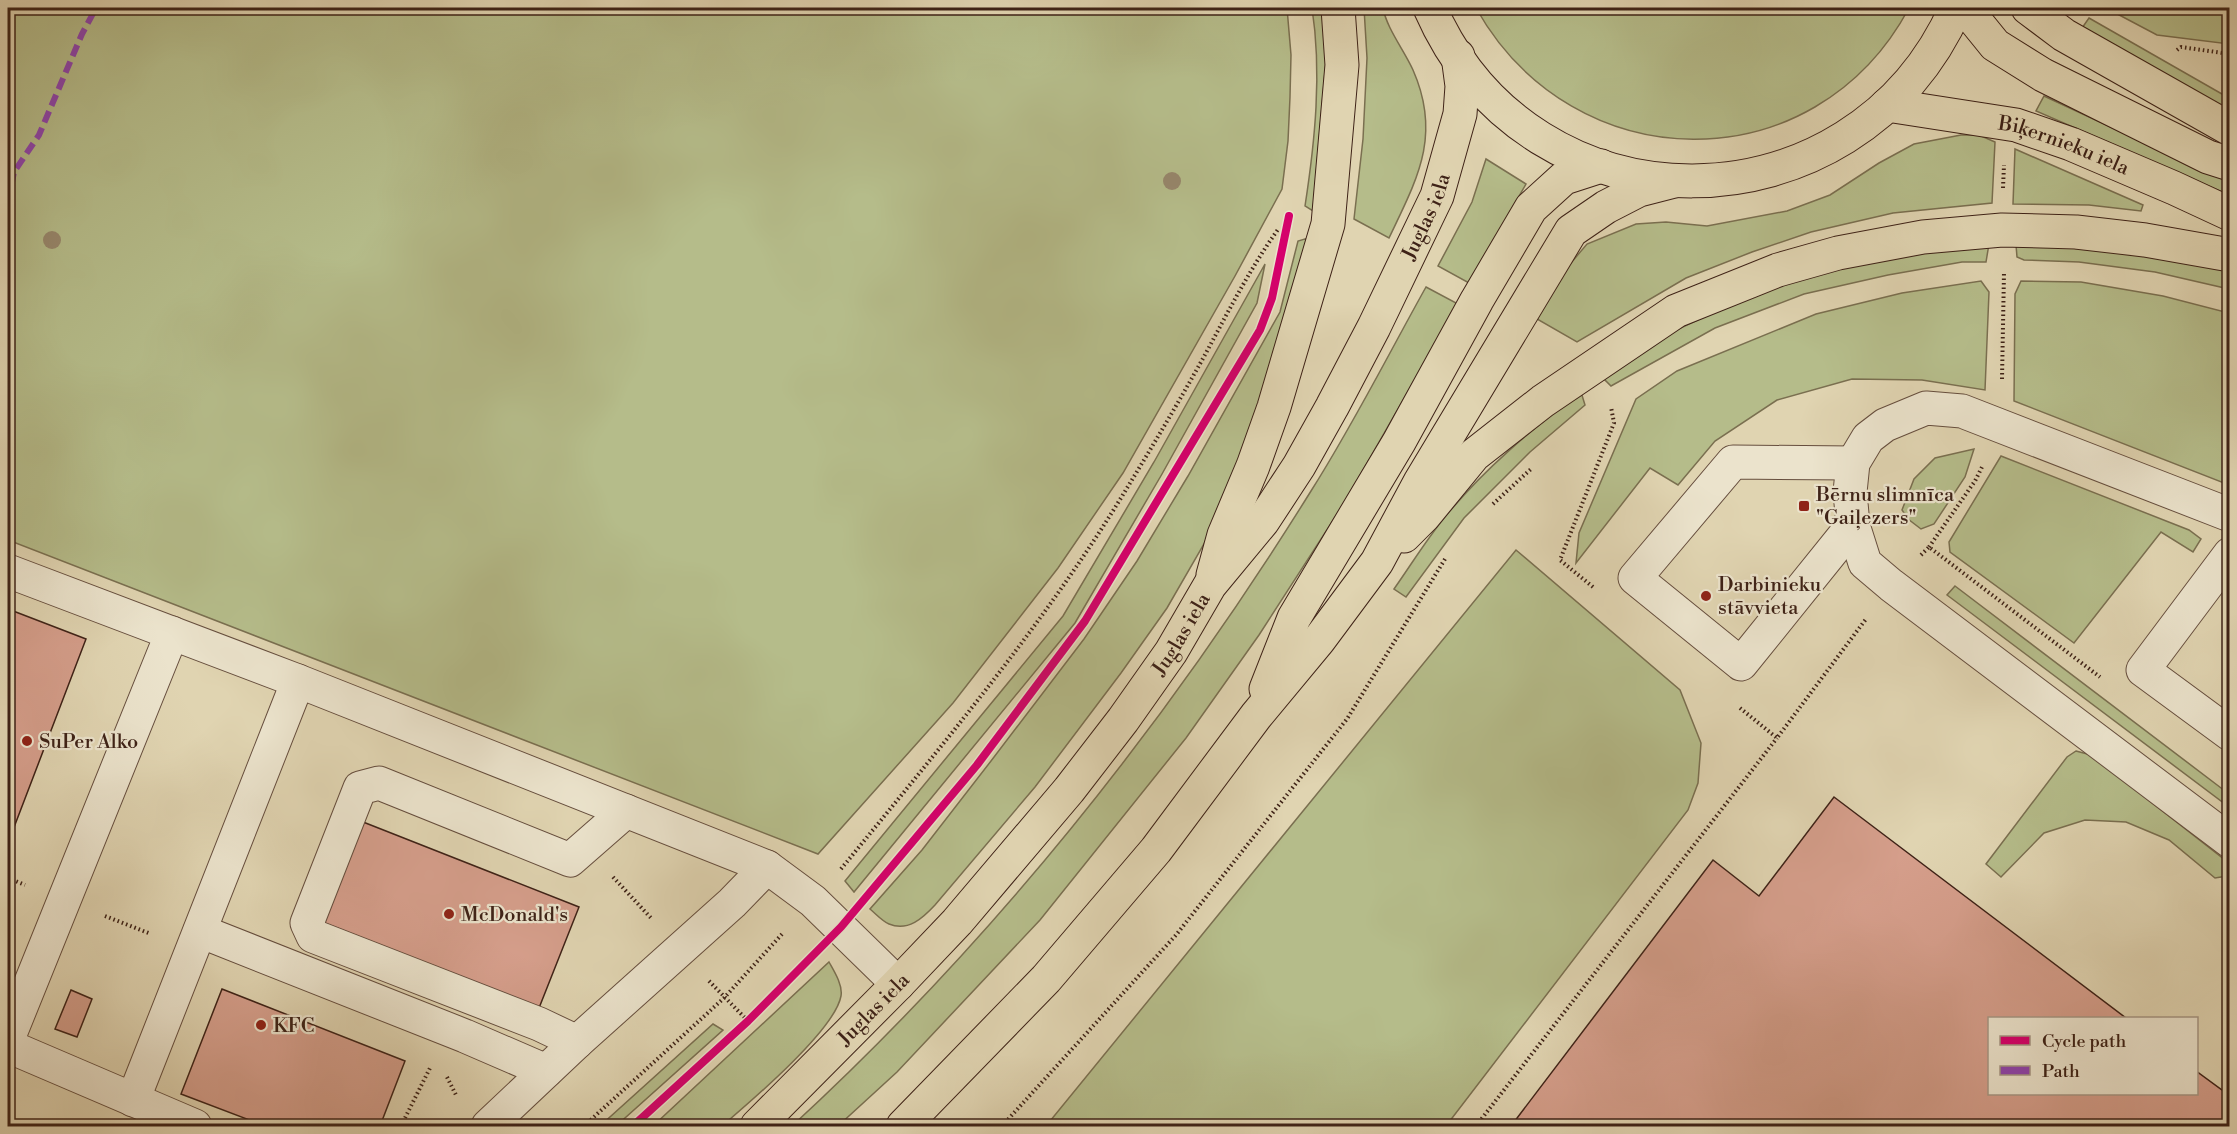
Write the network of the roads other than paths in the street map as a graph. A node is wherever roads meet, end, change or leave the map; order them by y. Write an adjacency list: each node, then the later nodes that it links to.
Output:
1 (1338, 8): 20 (main road)
2 (1430, 8): 6 (main road)
3 (1956, 8): 7 (main road)
4 (1965, 8): 9 (main road)
5 (2028, 8): 8 (main road)
6 (1458, 56): 10 (main road); 20 (main road, Juglas iela)
7 (1887, 105): 11 (main road); 12 (main road, Biķernieku iela)
8 (2229, 129)
9 (2229, 164)
10 (1601, 166): 11 (main road); 23 (main road)
11 (1674, 181): 18 (main road)
12 (2229, 214)
13 (2229, 255): 18 (main road)
14 (1853, 464): 15 (lane); 16 (lane); 16 (lane)
15 (2229, 514)
16 (1853, 525): 26 (lane)
17 (2229, 554): 24 (lane)
18 (1377, 562): 23 (main road)
19 (8, 571): 21 (lane)
20 (1210, 585): 29 (main road, Juglas iela)
21 (172, 633): 22 (lane); 30 (lane)
22 (298, 681): 25 (lane); 28 (lane)
23 (1256, 716): 38 (main road)
24 (2229, 734)
25 (626, 811): 27 (lane); 31 (lane)
26 (2229, 841)
27 (767, 867): 29 (lane); 31 (lane)
28 (200, 931): 33 (lane); 34 (lane)
29 (898, 984): 37 (main road, Juglas iela)
30 (8, 1039)
31 (577, 1042): 33 (lane)
32 (8, 1046): 34 (lane)
33 (546, 1071): 36 (lane)
34 (132, 1100): 35 (lane)
35 (195, 1126)
36 (488, 1126)
37 (757, 1126)
38 (903, 1126)

